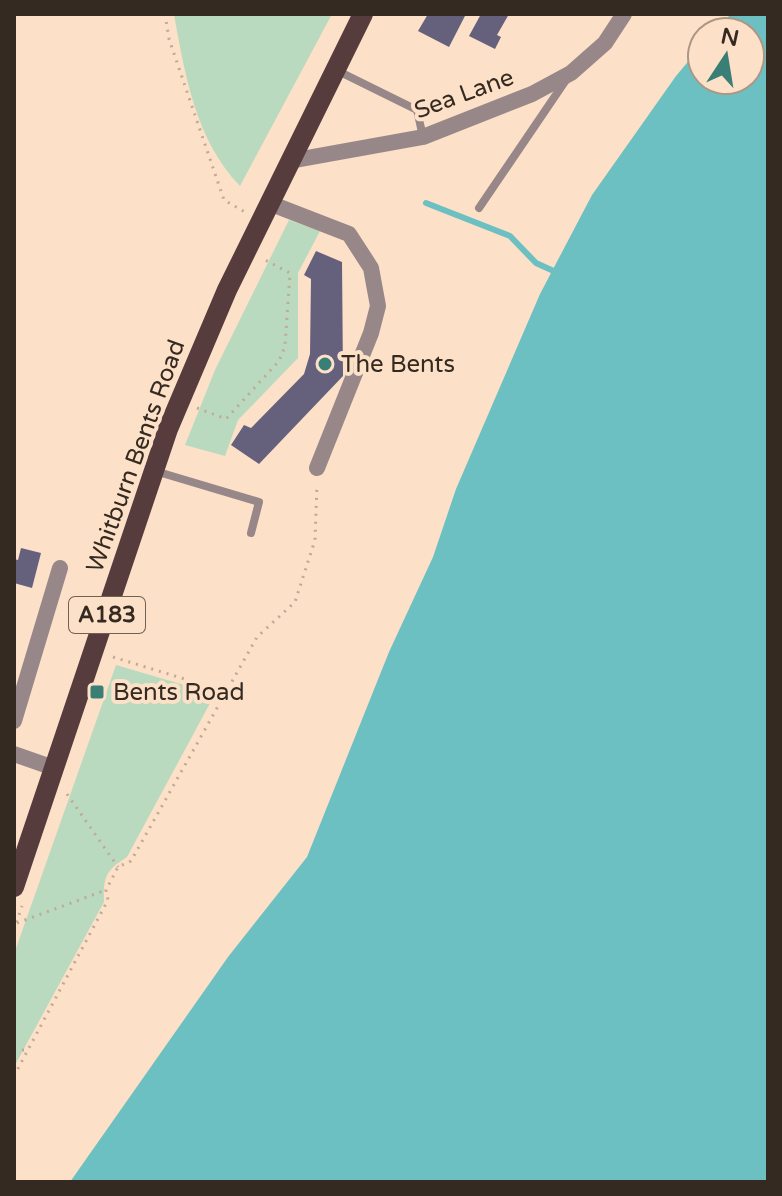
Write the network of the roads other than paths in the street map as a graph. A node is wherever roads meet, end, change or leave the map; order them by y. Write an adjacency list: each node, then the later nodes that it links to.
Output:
1 (363, 14): 3 (main road, Whitburn Bents Road / A183)
2 (624, 14): 4 (street, Sea Lane)
3 (335, 70): 5 (lane); 6 (main road, Whitburn Bents Road / A183)
4 (571, 73): 5 (street, Sea Lane); 7 (lane)
5 (423, 137): 6 (street, Sea Lane)
6 (297, 160): 8 (main road, Whitburn Bents Road / A183)
7 (479, 208)
8 (265, 212): 9 (street); 10 (main road, Whitburn Bents Road / A183)
9 (317, 468)
10 (154, 470): 11 (lane); 15 (main road, Whitburn Bents Road / A183)
11 (251, 533)
12 (60, 568): 13 (street, Whitburn Bents Road)
13 (14, 721)
14 (14, 754): 15 (street)
15 (54, 768): 16 (main road, Whitburn Bents Road / A183)
16 (14, 887)

